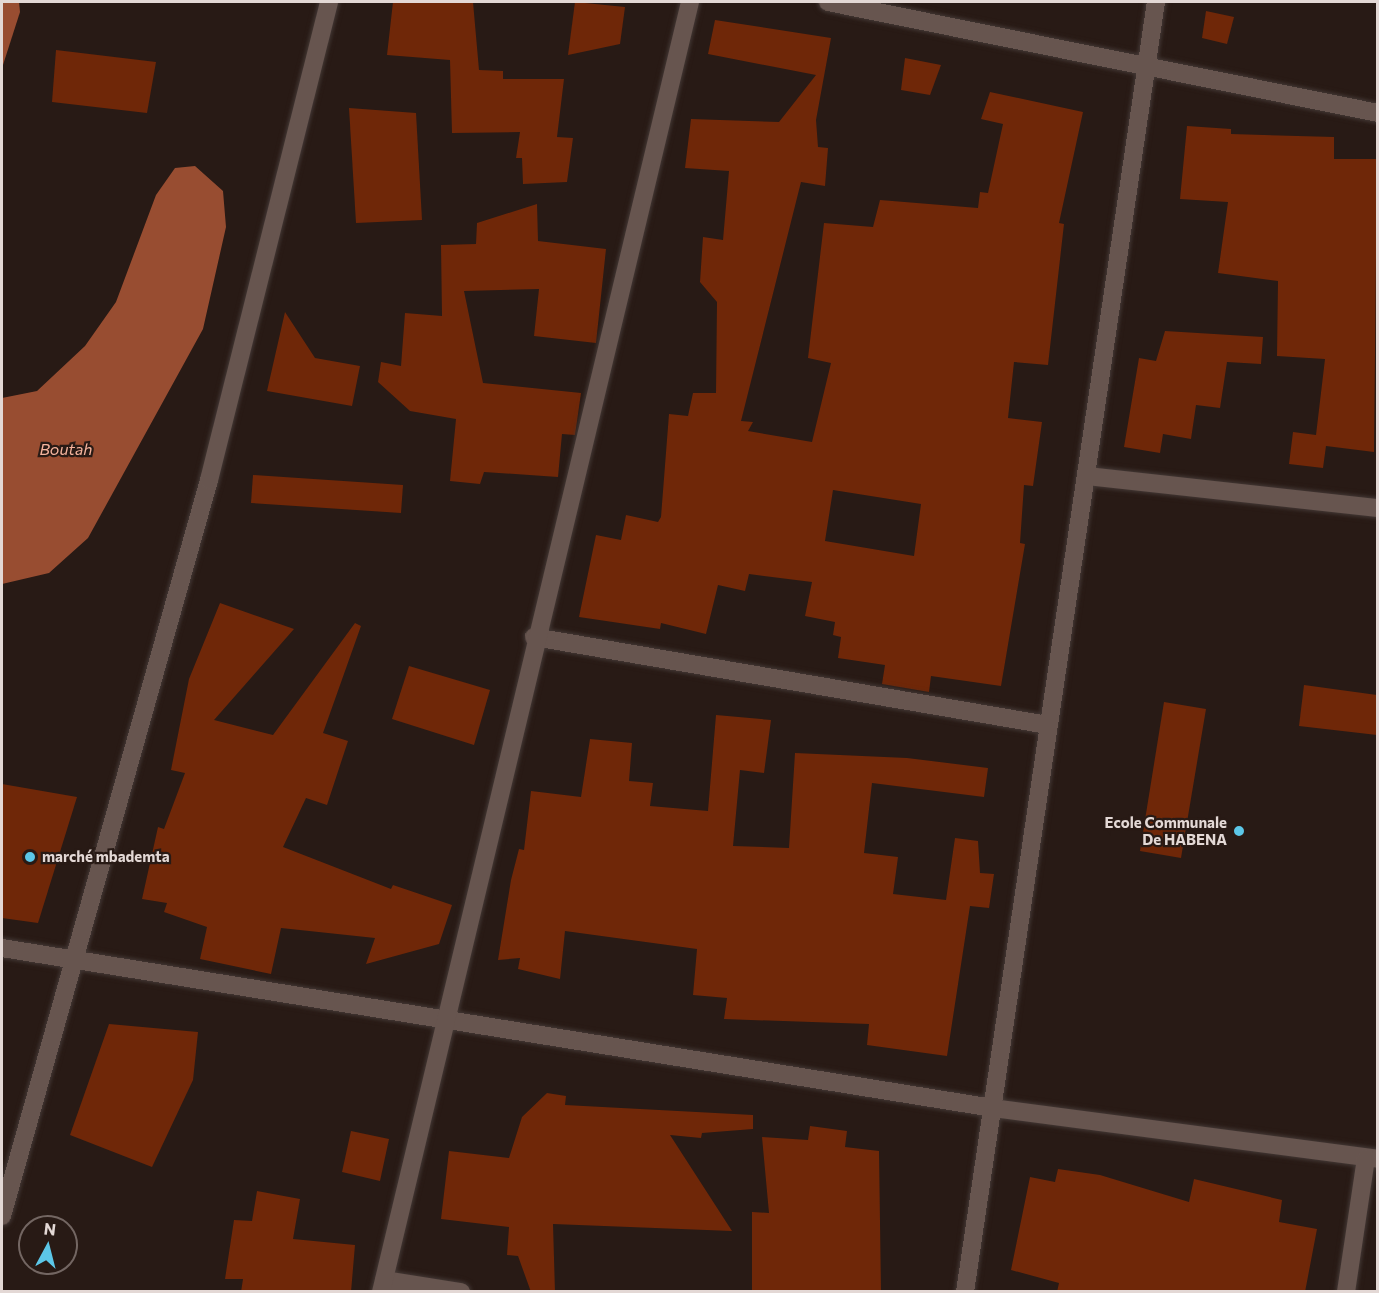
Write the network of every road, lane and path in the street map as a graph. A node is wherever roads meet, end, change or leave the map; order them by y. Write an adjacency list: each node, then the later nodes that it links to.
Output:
1 (328, 2): 12 (street)
2 (690, 2): 9 (street)
3 (828, 2): 5 (street)
4 (1156, 2): 5 (street)
5 (1145, 62): 6 (street); 7 (street)
6 (1377, 113)
7 (1087, 476): 8 (street); 10 (street)
8 (1377, 508)
9 (534, 637): 10 (street); 13 (street)
10 (1048, 725): 14 (street)
11 (2, 948): 12 (street)
12 (77, 958): 13 (street); 16 (street)
13 (443, 1022): 14 (street); 17 (street)
14 (993, 1108): 15 (street); 19 (street)
15 (1372, 1159): 20 (street)
16 (2, 1216)
17 (382, 1286): 18 (street)
18 (461, 1292)
19 (965, 1292)
20 (1346, 1292)

